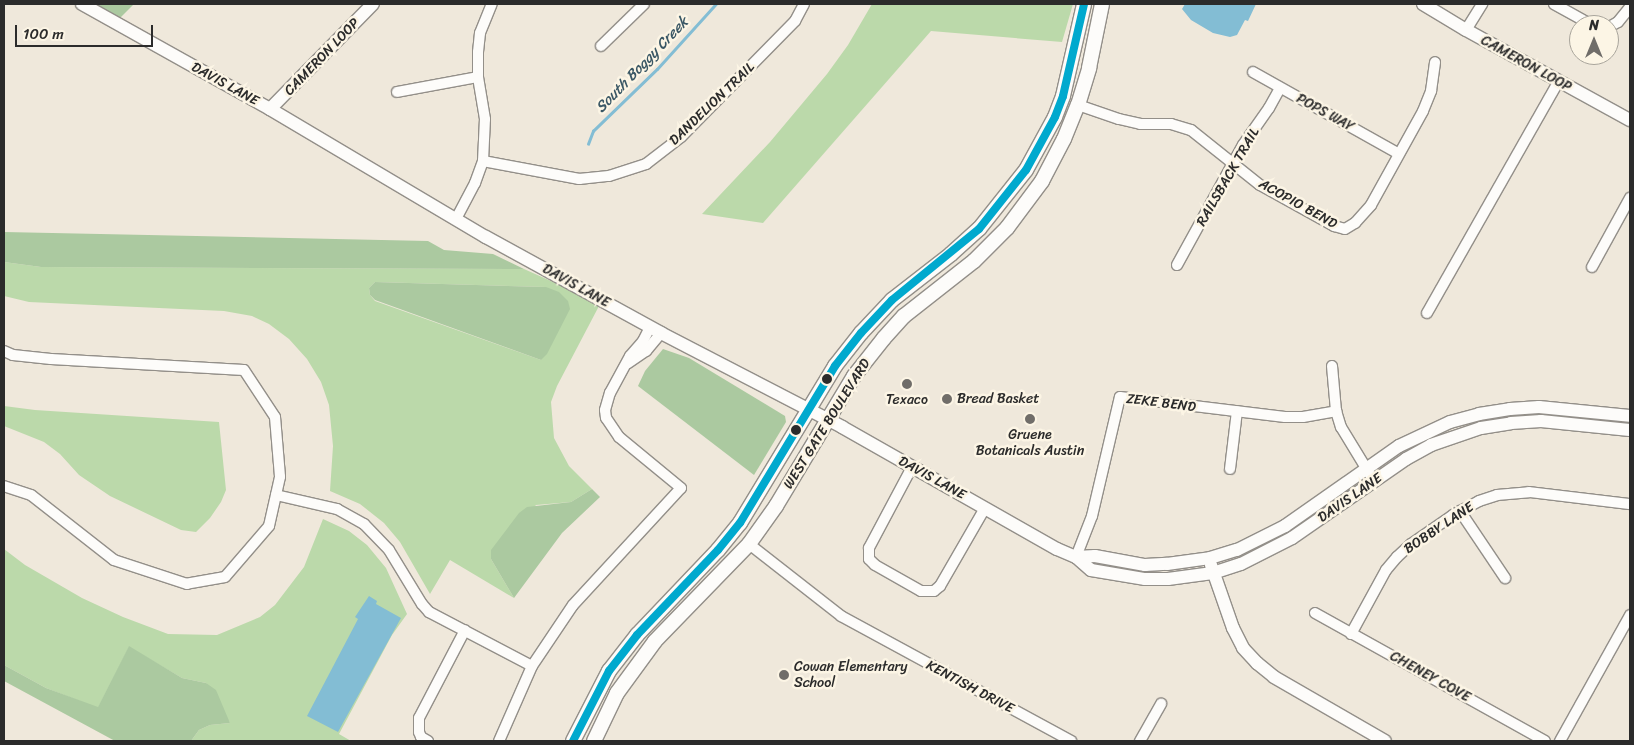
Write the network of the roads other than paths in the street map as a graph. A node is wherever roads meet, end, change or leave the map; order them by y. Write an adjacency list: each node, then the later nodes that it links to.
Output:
1 (82, 4): 25 (street, DAVIS LANE)
2 (373, 4): 25 (street, CAMERON LOOP)
3 (492, 4): 19 (street)
4 (644, 4): 16 (street)
5 (804, 4): 28 (street, DANDELION TRAIL)
6 (1084, 4): 14 (main road, WEST GATE BOULEVARD)
7 (1102, 4): 24 (main road, WEST GATE BOULEVARD)
8 (1423, 4): 15 (street, CAMERON LOOP)
9 (1482, 4): 15 (street)
10 (1554, 4): 12 (street)
11 (1630, 7): 13 (street)
12 (1574, 15)
13 (1619, 21)
14 (1079, 27): 23 (main road, WEST GATE BOULEVARD); 24 (main road)
15 (1466, 30): 20 (street, CAMERON LOOP)
16 (601, 46)
17 (1435, 62): 27 (street, ACOPIO BEND)
18 (1253, 72): 21 (street, POPS WAY)
19 (478, 77): 22 (street); 28 (street)
20 (1558, 82): 26 (street, CAMERON LOOP); 35 (street)
21 (1280, 88): 27 (street, POPS WAY); 29 (street, RAILSBACK TRAIL)
22 (397, 92)
23 (1061, 101): 30 (main road); 39 (main road, WEST GATE BOULEVARD)
24 (1078, 105): 29 (street, ACOPIO BEND); 30 (main road, WEST GATE BOULEVARD)
25 (270, 109): 32 (street, DAVIS LANE)
26 (1630, 120)
27 (1399, 154): 29 (street, ACOPIO BEND)
28 (483, 161): 32 (street)
29 (1234, 162): 33 (street, RAILSBACK TRAIL)
30 (1048, 170): 43 (main road, WEST GATE BOULEVARD)
31 (1630, 198): 34 (street)
32 (456, 220): 36 (street, DAVIS LANE)
33 (1177, 266)
34 (1592, 267)
35 (1426, 313)
36 (655, 330): 39 (street, DAVIS LANE); 65 (street)
37 (4, 351): 50 (street)
38 (1332, 366): 40 (street)
39 (808, 409): 43 (street, DAVIS LANE); 59 (main road, WEST GATE BOULEVARD)
40 (1336, 411): 41 (street, ZEKE BEND); 46 (street)
41 (1237, 412): 47 (street); 55 (street, ZEKE BEND)
42 (1630, 416): 46 (street, DAVIS LANE)
43 (828, 419): 45 (street, DAVIS LANE); 54 (main road, WEST GATE BOULEVARD)
44 (1630, 430): 48 (street, DAVIS LANE)
45 (912, 467): 52 (street, DAVIS LANE); 52 (street)
46 (1366, 468): 48 (street); 56 (street, DAVIS LANE)
47 (1230, 469)
48 (1374, 481): 57 (street, DAVIS LANE)
49 (4, 486): 50 (street)
50 (276, 495): 63 (street)
51 (1630, 504): 53 (street, BOBBY LANE)
52 (985, 508): 55 (street, DAVIS LANE)
53 (1460, 511): 58 (street); 64 (street, BOBBY LANE)
54 (749, 544): 60 (main road, WEST GATE BOULEVARD); 73 (street, KENTISH DRIVE)
55 (1076, 557): 56 (street, DAVIS LANE); 57 (street, DAVIS LANE)
56 (1210, 558): 57 (street)
57 (1214, 573): 75 (street)
58 (1505, 578)
59 (666, 604): 60 (main road); 66 (main road, WEST GATE BOULEVARD)
60 (692, 605): 72 (main road, WEST GATE BOULEVARD)
61 (1315, 613): 64 (street, CHENEY COVE)
62 (1630, 615): 77 (street)
63 (465, 630): 65 (street); 68 (street)
64 (1351, 634): 76 (street, CHENEY COVE)
65 (532, 666): 69 (street)
66 (603, 682): 70 (main road, WEST GATE BOULEVARD); 71 (main road)
67 (1161, 704): 74 (street)
68 (428, 741)
69 (499, 741)
70 (573, 741)
71 (581, 741)
72 (594, 741)
73 (1071, 741)
74 (1140, 741)
75 (1386, 741)
76 (1545, 741)
77 (1560, 741)

